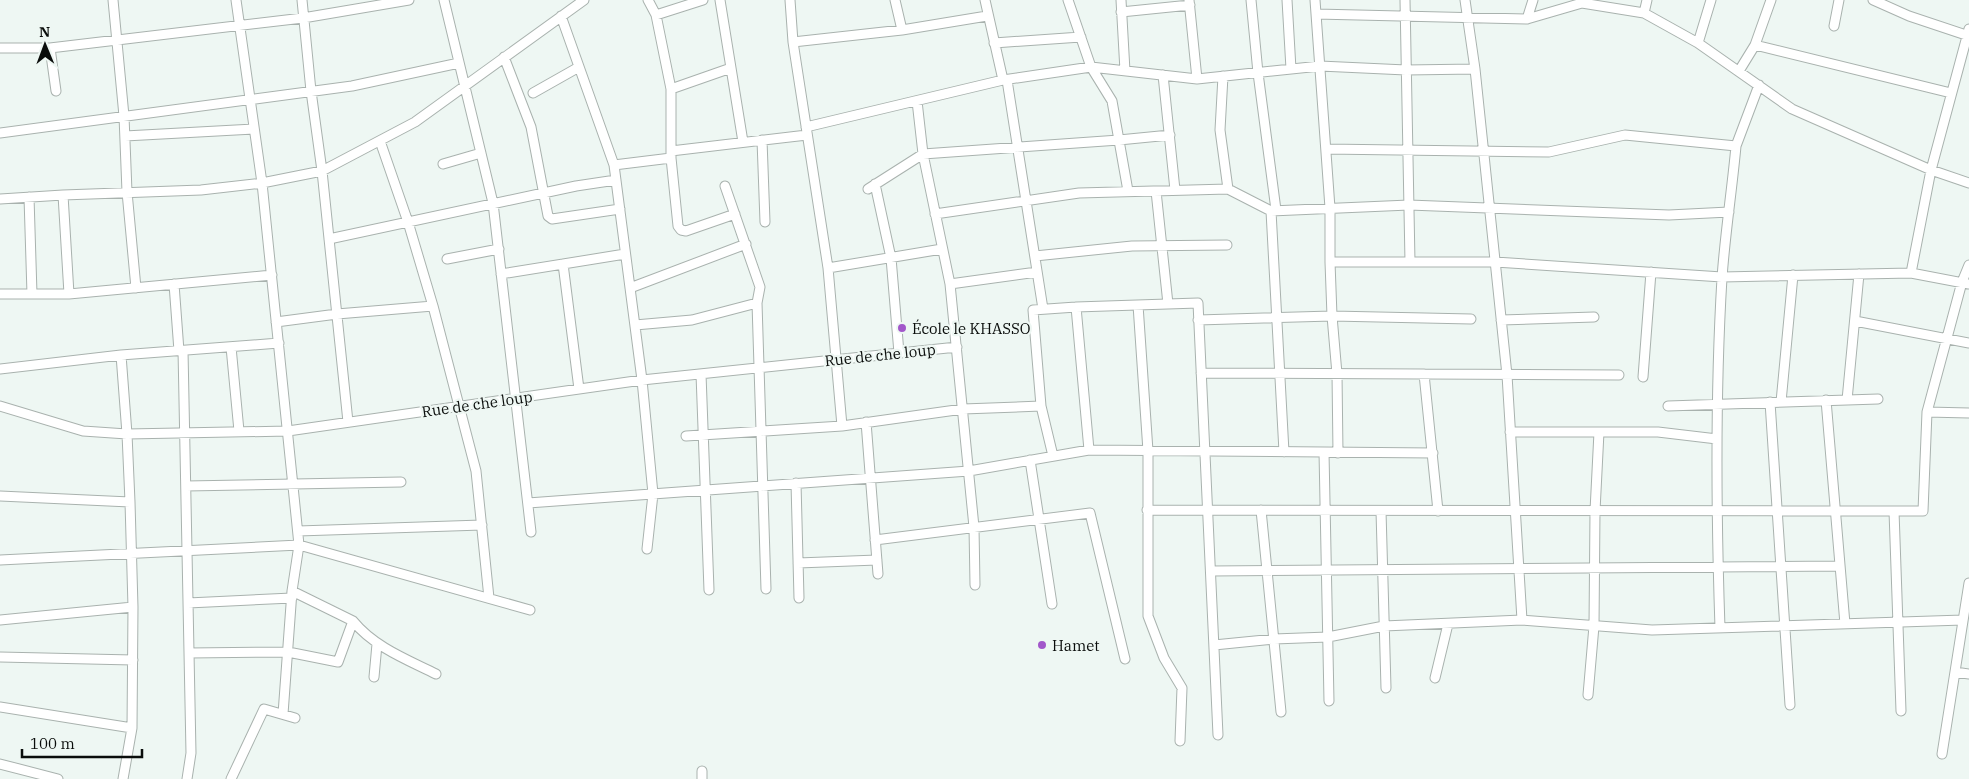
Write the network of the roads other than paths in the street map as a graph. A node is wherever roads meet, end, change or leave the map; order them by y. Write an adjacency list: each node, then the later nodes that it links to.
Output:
1 (113, 0): 43 (street)
2 (236, 0): 38 (street)
3 (302, 0): 35 (street)
4 (409, 0): 35 (street)
5 (444, 0): 51 (street)
6 (584, 0): 32 (street)
7 (648, 0): 31 (street)
8 (703, 0): 31 (street)
9 (720, 0): 55 (street)
10 (790, 0): 44 (street)
11 (895, 0): 40 (street)
12 (985, 0): 33 (street)
13 (1068, 0): 42 (street)
14 (1121, 0): 28 (street)
15 (1251, 0): 61 (street)
16 (1287, 0): 57 (street)
17 (1315, 0): 30 (street)
18 (1405, 0): 34 (street)
19 (1465, 0): 36 (street)
20 (1533, 0): 37 (street)
21 (1647, 0): 29 (street)
22 (1711, 0): 46 (street)
23 (1771, 0): 47 (street)
24 (1839, 0): 39 (street)
25 (1873, 0): 41 (street)
26 (1583, 2): 29 (street); 37 (street)
27 (1190, 3): 28 (street); 64 (street)
28 (1121, 12): 59 (street)
29 (1644, 12): 46 (street)
30 (1316, 14): 34 (street); 52 (street)
31 (656, 15): 68 (street)
32 (561, 16): 50 (street); 53 (street)
33 (987, 16): 40 (street); 45 (street)
34 (1405, 16): 36 (street); 58 (street)
35 (303, 18): 38 (street); 70 (street)
36 (1468, 18): 37 (street); 56 (street)
37 (1527, 19)
38 (238, 26): 43 (street); 73 (street)
39 (1834, 26)
40 (902, 30): 44 (street)
41 (1968, 34): 72 (street)
42 (1081, 37): 45 (street); 54 (street)
43 (116, 40): 49 (street); 75 (street)
44 (793, 42): 77 (street)
45 (994, 43): 65 (street)
46 (1698, 43): 60 (street)
47 (1755, 44): 60 (street); 72 (street)
48 (0, 48): 49 (street)
49 (50, 48): 69 (street)
50 (504, 58): 67 (street); 106 (street)
51 (459, 63): 67 (street); 70 (street)
52 (1320, 66): 57 (street); 58 (street); 87 (street)
53 (579, 67): 71 (street); 94 (street)
54 (1091, 67): 59 (street); 65 (street); 82 (street)
55 (731, 68): 68 (street); 84 (street)
56 (1475, 69): 58 (street); 89 (street)
57 (1292, 70): 61 (street)
58 (1406, 70): 88 (street)
59 (1125, 71): 62 (street)
60 (1739, 72): 66 (street)
61 (1258, 73): 63 (street); 116 (street)
62 (1164, 75): 64 (street); 79 (street)
63 (1223, 76): 64 (street); 101 (street)
64 (1197, 79)
65 (1005, 80): 74 (street); 85 (street)
66 (1758, 85): 86 (street); 95 (street)
67 (465, 86): 83 (street); 90 (street)
68 (671, 89): 92 (street)
69 (56, 91)
70 (311, 92): 73 (street); 96 (street)
71 (533, 93)
72 (1952, 93): 95 (street)
73 (250, 99): 75 (street); 76 (street)
74 (916, 101): 77 (street); 91 (street)
75 (124, 116): 78 (street); 80 (street)
76 (254, 129): 80 (street); 98 (street)
77 (806, 131): 81 (street); 137 (street)
78 (0, 133)
79 (1170, 135): 82 (street); 102 (street)
80 (125, 136): 105 (street)
81 (762, 140): 84 (street); 121 (street)
82 (1119, 140): 85 (street); 103 (street)
83 (380, 141): 96 (street); 120 (street)
84 (743, 142): 92 (street)
85 (1019, 146): 91 (street); 110 (street)
86 (1736, 146): 89 (street); 117 (street)
87 (1326, 149): 88 (street); 113 (street)
88 (1408, 149): 89 (street); 112 (street)
89 (1483, 150): 114 (street)
90 (481, 153): 93 (street); 111 (street)
91 (922, 154): 119 (street); 130 (street)
92 (671, 155): 94 (street); 118 (street)
93 (443, 164)
94 (614, 165): 97 (street)
95 (1931, 170): 99 (street); 140 (street)
96 (322, 171): 98 (street); 122 (street)
97 (616, 180): 106 (street); 115 (street)
98 (262, 183): 105 (street); 143 (street)
99 (1969, 184)
100 (725, 186): 118 (street)
101 (1228, 189): 102 (street); 116 (street)
102 (1175, 190): 104 (street)
103 (1128, 191): 104 (street); 110 (street)
104 (1156, 191): 124 (street)
105 (127, 192): 107 (street); 149 (street)
106 (542, 193): 111 (street); 115 (street)
107 (63, 195): 108 (street); 153 (street)
108 (30, 197): 109 (street); 152 (street)
109 (0, 200)
110 (1027, 200): 119 (street); 129 (street)
111 (493, 204): 120 (street); 127 (street)
112 (1409, 205): 113 (street); 114 (street); 133 (street)
113 (1330, 208): 116 (street); 132 (street)
114 (1489, 208): 117 (street); 134 (street)
115 (620, 209): 128 (street)
116 (1274, 211): 162 (street)
117 (1729, 212): 145 (street)
118 (735, 214): 123 (street)
119 (935, 214): 126 (street)
120 (408, 222): 122 (street); 157 (street)
121 (765, 222)
122 (329, 239): 160 (street)
123 (746, 244): 150 (street); 154 (street)
124 (1162, 245): 125 (street); 129 (street); 155 (street)
125 (1227, 245)
126 (942, 248): 130 (street); 148 (street)
127 (499, 249): 131 (street); 141 (street)
128 (626, 254): 135 (street); 150 (street)
129 (1035, 256): 138 (street)
130 (891, 258): 137 (street); 176 (street)
131 (446, 259)
132 (1330, 262): 133 (street); 161 (street)
133 (1410, 262): 134 (street)
134 (1495, 262): 139 (street); 166 (street)
135 (563, 264): 141 (street); 190 (street)
136 (1969, 265): 146 (street)
137 (828, 268): 178 (street)
138 (1038, 272): 148 (street); 159 (street)
139 (1651, 272): 145 (street); 188 (street)
140 (1911, 273): 142 (street); 146 (street)
141 (502, 274): 191 (street)
142 (1859, 274): 144 (street); 167 (street)
143 (272, 275): 147 (street); 168 (street)
144 (1793, 275): 145 (street); 196 (street)
145 (1722, 277): 197 (street)
146 (1965, 283): 170 (street)
147 (174, 284): 149 (street); 175 (street)
148 (950, 284): 174 (street)
149 (136, 288): 153 (street)
150 (630, 288): 169 (street)
151 (0, 294): 152 (street)
152 (32, 294): 153 (street)
153 (69, 294)
154 (757, 303): 169 (street); 179 (street)
155 (1168, 304): 156 (street); 165 (street)
156 (1138, 305): 158 (street); 219 (street)
157 (433, 306): 160 (street); 199 (street)
158 (1076, 306): 159 (street); 218 (street)
159 (1043, 309): 200 (street)
160 (337, 314): 168 (street); 205 (street)
161 (1332, 316): 162 (street); 164 (street); 184 (street)
162 (1277, 318): 165 (street); 182 (street)
163 (1594, 318): 166 (street)
164 (1471, 319)
165 (1198, 320): 181 (street)
166 (1501, 320): 186 (street)
167 (1855, 321): 170 (street); 194 (street)
168 (276, 322): 171 (street)
169 (635, 325): 189 (street)
170 (1947, 339): 172 (street); 203 (street)
171 (279, 343): 173 (street); 209 (street)
172 (1969, 343)
173 (230, 347): 175 (street); 208 (street)
174 (957, 347): 176 (street, Rue de che loup); 202 (street)
175 (181, 350): 177 (street); 211 (street)
176 (899, 353): 178 (street, Rue de che loup)
177 (121, 355): 180 (street); 214 (street)
178 (837, 360): 179 (street, Rue de che loup); 207 (street)
179 (759, 368): 183 (street, Rue de che loup); 210 (street)
180 (0, 369)
181 (1201, 373): 182 (street); 220 (street)
182 (1280, 373): 184 (street); 221 (street)
183 (701, 374): 189 (street, Rue de che loup); 215 (street)
184 (1337, 374): 185 (street); 223 (street)
185 (1424, 374): 186 (street); 224 (street)
186 (1507, 375): 187 (street); 212 (street)
187 (1619, 375)
188 (1643, 377)
189 (642, 380): 190 (street, Rue de che loup); 235 (street)
190 (579, 389): 191 (street, Rue de che loup)
191 (516, 398): 199 (street, Rue de che loup); 238 (street)
192 (1878, 399): 194 (street)
193 (1826, 400): 194 (street); 196 (street); 249 (street)
194 (1847, 400)
195 (1770, 402): 196 (street); 197 (street); 248 (street)
196 (1781, 402)
197 (1717, 404): 201 (street); 217 (street)
198 (0, 406): 214 (street, Rue de che loup)
199 (459, 406): 205 (street, Rue de che loup); 252 (street)
200 (1041, 406): 202 (street); 225 (street)
201 (1668, 406)
202 (963, 409): 206 (street); 227 (street)
203 (1927, 412): 204 (street); 250 (street)
204 (1969, 413)
205 (348, 422): 209 (street, Rue de che loup)
206 (866, 422): 207 (street); 228 (street)
207 (842, 426): 210 (street)
208 (239, 431): 209 (street, Rue de che loup); 211 (street, Rue de che loup)
209 (288, 431): 231 (street)
210 (761, 431): 215 (street); 233 (street)
211 (185, 432): 214 (street, Rue de che loup); 232 (street)
212 (1510, 432): 213 (street); 245 (street)
213 (1599, 432): 217 (street); 246 (street)
214 (127, 434): 237 (street)
215 (704, 435): 216 (street); 234 (street)
216 (686, 436)
217 (1717, 439): 247 (street)
218 (1089, 450): 219 (street); 225 (street)
219 (1148, 451): 220 (street); 239 (street)
220 (1206, 451): 221 (street); 240 (street)
221 (1284, 452): 222 (street)
222 (1324, 452): 223 (street); 242 (street)
223 (1338, 452): 224 (street)
224 (1433, 453): 244 (street)
225 (1053, 456): 226 (street)
226 (1030, 460): 227 (street); 251 (street)
227 (969, 470): 228 (street); 253 (street)
228 (870, 478): 230 (street); 256 (street)
229 (401, 482): 231 (street)
230 (796, 483): 233 (street); 263 (street)
231 (293, 484): 232 (street); 254 (street)
232 (186, 486): 258 (street)
233 (763, 486): 234 (street); 276 (street)
234 (706, 490): 235 (street); 277 (street)
235 (653, 494): 238 (street); 259 (street)
236 (0, 496): 237 (street)
237 (130, 502): 260 (street)
238 (528, 503): 255 (street)
239 (1147, 510): 240 (street); 321 (street)
240 (1208, 510): 241 (street); 272 (street)
241 (1261, 510): 242 (street); 270 (street)
242 (1325, 510): 243 (street); 271 (street)
243 (1381, 511): 244 (street); 269 (street)
244 (1438, 511): 245 (street)
245 (1515, 511): 246 (street); 267 (street)
246 (1595, 511): 247 (street); 268 (street)
247 (1718, 511): 248 (street); 266 (street)
248 (1777, 511): 249 (street); 264 (street)
249 (1836, 511): 250 (street); 265 (street)
250 (1894, 511): 288 (street)
251 (1039, 519): 253 (street); 282 (street); 304 (street)
252 (482, 525): 254 (street); 279 (street)
253 (974, 527): 256 (street); 275 (street)
254 (298, 531): 257 (street)
255 (531, 532)
256 (875, 540): 262 (street)
257 (299, 544): 258 (street); 278 (street); 279 (street)
258 (187, 549): 260 (street); 281 (street)
259 (647, 550)
260 (130, 552): 261 (street); 283 (street)
261 (0, 560)
262 (877, 560): 263 (street); 273 (street)
263 (798, 563): 280 (street)
264 (1781, 566): 265 (street); 266 (street); 294 (street)
265 (1840, 566): 291 (street)
266 (1718, 567): 268 (street); 295 (street)
267 (1518, 568): 268 (street); 269 (street); 286 (street)
268 (1595, 568): 293 (street)
269 (1383, 569): 271 (street); 292 (street)
270 (1267, 570): 271 (street); 272 (street); 297 (street)
271 (1326, 570): 296 (street)
272 (1210, 571): 299 (street)
273 (878, 574)
274 (1969, 583): 289 (street)
275 (975, 585)
276 (766, 589)
277 (709, 590)
278 (292, 595): 281 (street); 287 (street); 300 (street)
279 (489, 598): 284 (street)
280 (799, 598)
281 (188, 603): 301 (street)
282 (1052, 604)
283 (133, 606): 285 (street); 303 (street)
284 (530, 610)
285 (0, 620)
286 (1522, 620): 290 (street); 293 (street)
287 (353, 621): 298 (street); 300 (street)
288 (1898, 622): 289 (street); 291 (street); 315 (street)
289 (1965, 623): 305 (street)
290 (1448, 624): 292 (street); 309 (street)
291 (1845, 624): 294 (street)
292 (1384, 626): 296 (street); 310 (street)
293 (1594, 626): 295 (street); 311 (street)
294 (1785, 626): 295 (street); 313 (street)
295 (1720, 628)
296 (1328, 637): 297 (street); 312 (street)
297 (1274, 639): 299 (street); 316 (street)
298 (377, 644): 306 (street); 308 (street)
299 (1214, 646): 320 (street)
300 (288, 652): 301 (street); 317 (street)
301 (189, 653): 326 (street)
302 (0, 657): 303 (street)
303 (133, 660): 319 (street)
304 (1125, 660)
305 (1955, 672): 307 (street); 322 (street)
306 (436, 674)
307 (1969, 674)
308 (374, 677)
309 (1435, 678)
310 (1386, 688)
311 (1588, 695)
312 (1329, 701)
313 (1790, 705)
314 (0, 707): 319 (street)
315 (1902, 711)
316 (1281, 712)
317 (283, 714): 318 (street); 327 (street)
318 (295, 718)
319 (132, 728): 325 (street)
320 (1218, 735)
321 (1180, 741)
322 (1942, 754)
323 (0, 764): 324 (street)
324 (58, 779)
325 (123, 779)
326 (187, 779)
327 (231, 779)

